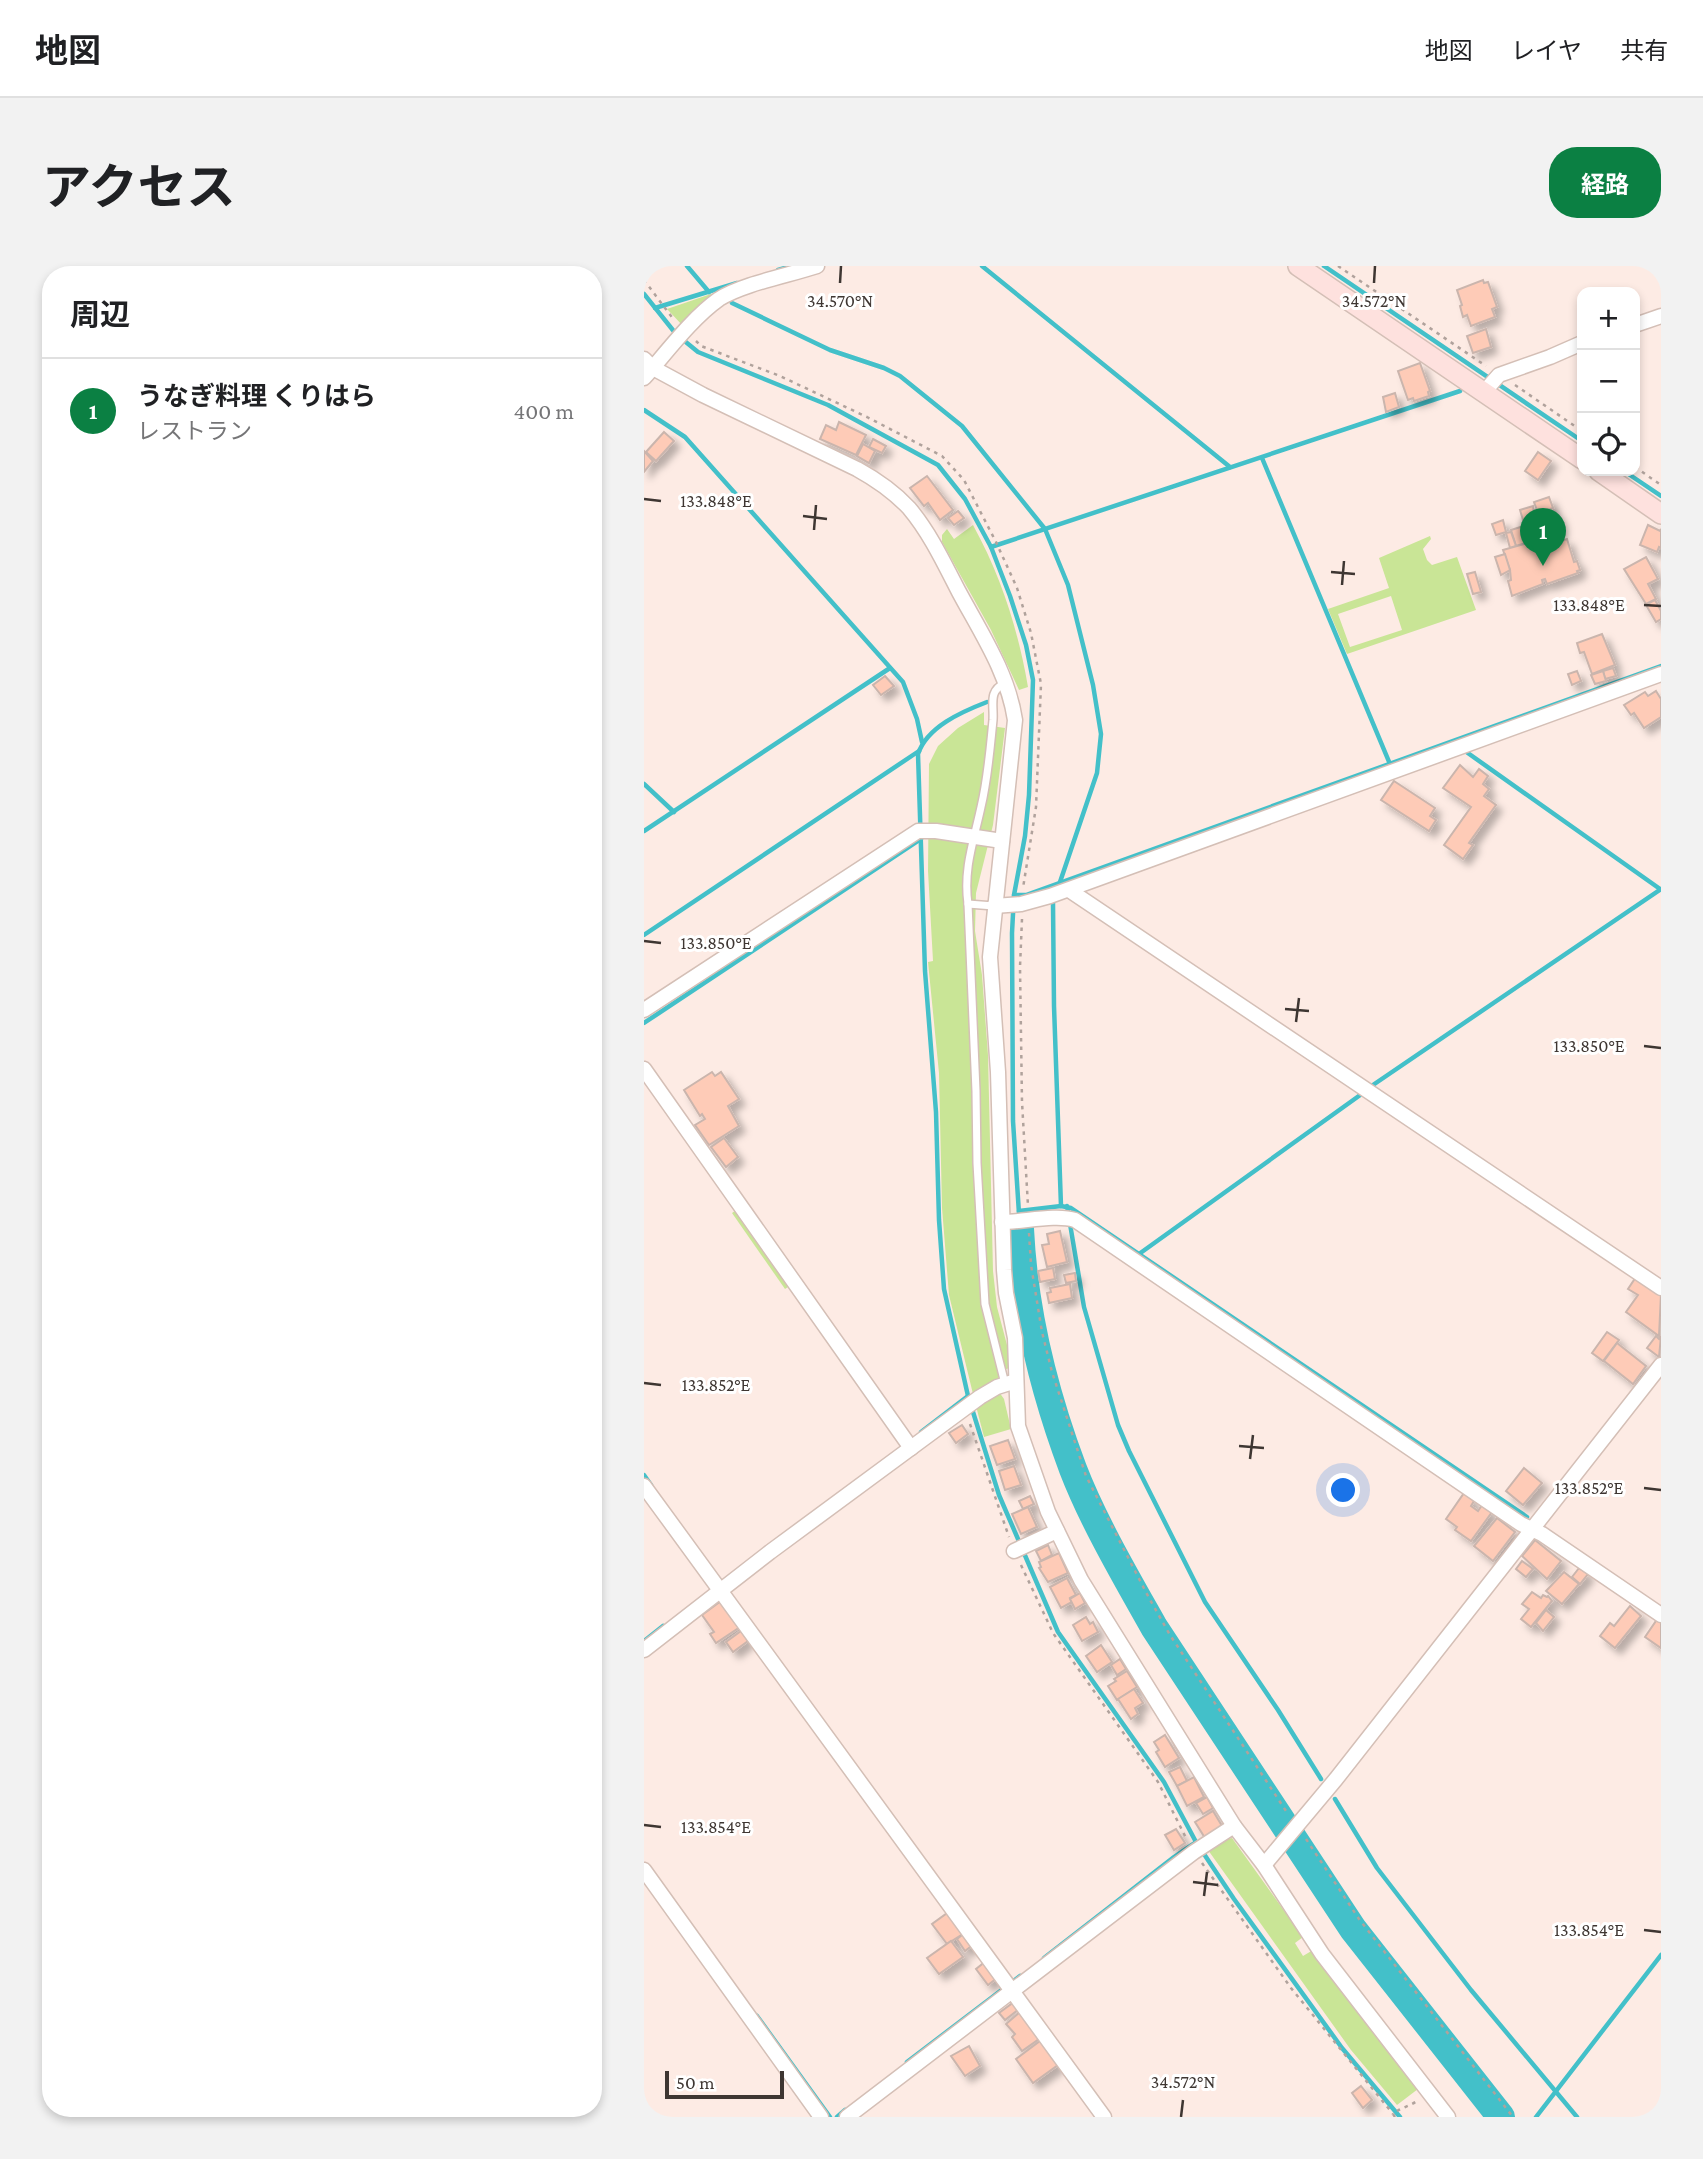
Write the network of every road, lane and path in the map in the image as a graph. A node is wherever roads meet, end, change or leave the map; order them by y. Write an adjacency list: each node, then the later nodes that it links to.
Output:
1 (817, 266): 8 (street)
2 (1298, 266): 11 (street)
3 (1338, 266): 11 (path)
4 (644, 280): 5 (path)
5 (664, 309)
6 (1661, 316): 7 (street)
7 (1640, 323)
8 (682, 336): 10 (street); 18 (path)
9 (1577, 345): 11 (street)
10 (647, 369): 20 (street)
11 (1491, 382): 12 (path); 13 (street)
12 (1577, 427)
13 (1577, 455)
14 (1640, 470): 16 (path)
15 (1606, 476): 17 (street)
16 (1661, 485)
17 (1660, 512)
18 (999, 548)
19 (1661, 674): 23 (street)
20 (1006, 682): 21 (lane); 22 (street)
21 (973, 837): 22 (street); 24 (lane); 27 (street)
22 (1002, 841): 26 (street)
23 (1069, 890): 25 (street); 31 (street)
24 (968, 904): 26 (lane); 33 (lane)
25 (1022, 904): 26 (street); 29 (path)
26 (999, 906): 30 (street)
27 (644, 1010)
28 (644, 1069): 35 (street)
29 (1028, 1206)
30 (1017, 1222): 33 (street); 37 (street); 44 (path)
31 (1661, 1288)
32 (1661, 1365): 37 (street)
33 (1011, 1382): 34 (street); 38 (street)
34 (969, 1405): 35 (street); 39 (path)
35 (908, 1444): 40 (street)
36 (644, 1486): 40 (street)
37 (1532, 1530): 41 (street); 44 (street)
38 (1057, 1531): 39 (street); 43 (street)
39 (1019, 1549): 45 (path)
40 (717, 1587): 42 (street); 48 (street)
41 (1661, 1615)
42 (644, 1650)
43 (1234, 1826): 45 (street); 46 (street)
44 (1297, 1826): 46 (street); 55 (path)
45 (1196, 1848): 48 (street); 50 (path)
46 (1264, 1865): 49 (street)
47 (644, 1870): 51 (street)
48 (1010, 1986): 52 (street); 53 (street)
49 (1428, 2093): 50 (path); 54 (street)
50 (1394, 2114)
51 (821, 2117)
52 (847, 2117)
53 (1104, 2117)
54 (1448, 2117)
55 (1513, 2117)

